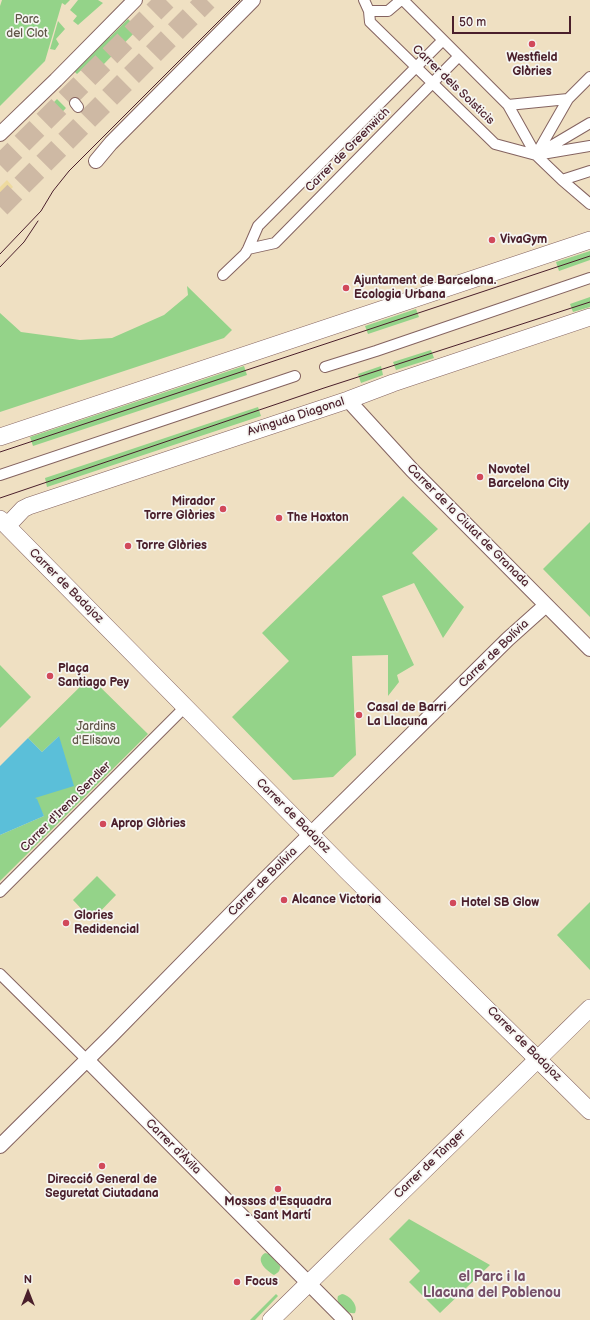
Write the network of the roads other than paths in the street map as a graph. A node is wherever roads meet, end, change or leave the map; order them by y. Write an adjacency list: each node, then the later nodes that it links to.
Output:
1 (135, 0): 14 (street)
2 (253, 0): 17 (street)
3 (364, 0): 5 (street, Carrer dels Solsticis)
4 (402, 0): 5 (street, Carrer dels Solsticis); 6 (street, Carrer dels Solsticis)
5 (369, 11): 8 (street, Carrer dels Solsticis)
6 (443, 40): 7 (street, Carrer dels Solsticis); 8 (street, Carrer de Greenwich)
7 (459, 56): 10 (street, Carrer de Greenwich); 12 (street, Carrer dels Solsticis)
8 (416, 68): 10 (street, Carrer dels Solsticis); 22 (street, Carrer de Greenwich)
9 (590, 77): 11 (street)
10 (432, 83): 16 (street, Carrer dels Solsticis); 22 (street, Carrer de Greenwich)
11 (568, 99): 12 (street); 16 (street)
12 (508, 105): 16 (street, Carrer dels Solsticis)
13 (590, 125): 16 (street)
14 (0, 134)
15 (590, 146): 16 (street)
16 (536, 154): 19 (street, Carrer dels Solsticis)
17 (96, 161)
18 (590, 171): 19 (street)
19 (562, 180): 20 (street, Carrer dels Solsticis)
20 (590, 204)
21 (590, 240): 29 (street)
22 (248, 249): 23 (street, Carrer de Greenwich)
23 (223, 275)
24 (590, 278): 26 (street)
25 (590, 317): 28 (street, Avinguda Diagonal)
26 (324, 367)
27 (295, 376): 30 (street)
28 (348, 400): 31 (street, Avinguda Diagonal); 32 (street, Carrer de la Ciutat de Granada)
29 (0, 437)
30 (0, 474)
31 (2, 526): 34 (street, Carrer de Badajoz)
32 (546, 604): 33 (street, Carrer de la Ciutat de Granada); 35 (street, Carrer de Bolívia)
33 (590, 649)
34 (185, 707): 35 (street, Carrer de Badajoz); 36 (street, Carrer d'Irena Sendler)
35 (311, 834): 39 (street, Carrer de Badajoz); 40 (street, Carrer de Bolívia)
36 (0, 892)
37 (0, 974): 40 (street, Carrer d'Àvila)
38 (590, 1008): 39 (street, Carrer de Tànger)
39 (538, 1058): 41 (street, Carrer de Badajoz); 43 (street, Carrer de Tànger)
40 (86, 1060): 42 (street, Carrer de Bolívia); 43 (street, Carrer d'Àvila)
41 (590, 1110)
42 (0, 1146)
43 (309, 1283): 44 (street, Carrer de Tànger); 45 (street, Carrer d'Àvila)
44 (271, 1320)
45 (346, 1320)

